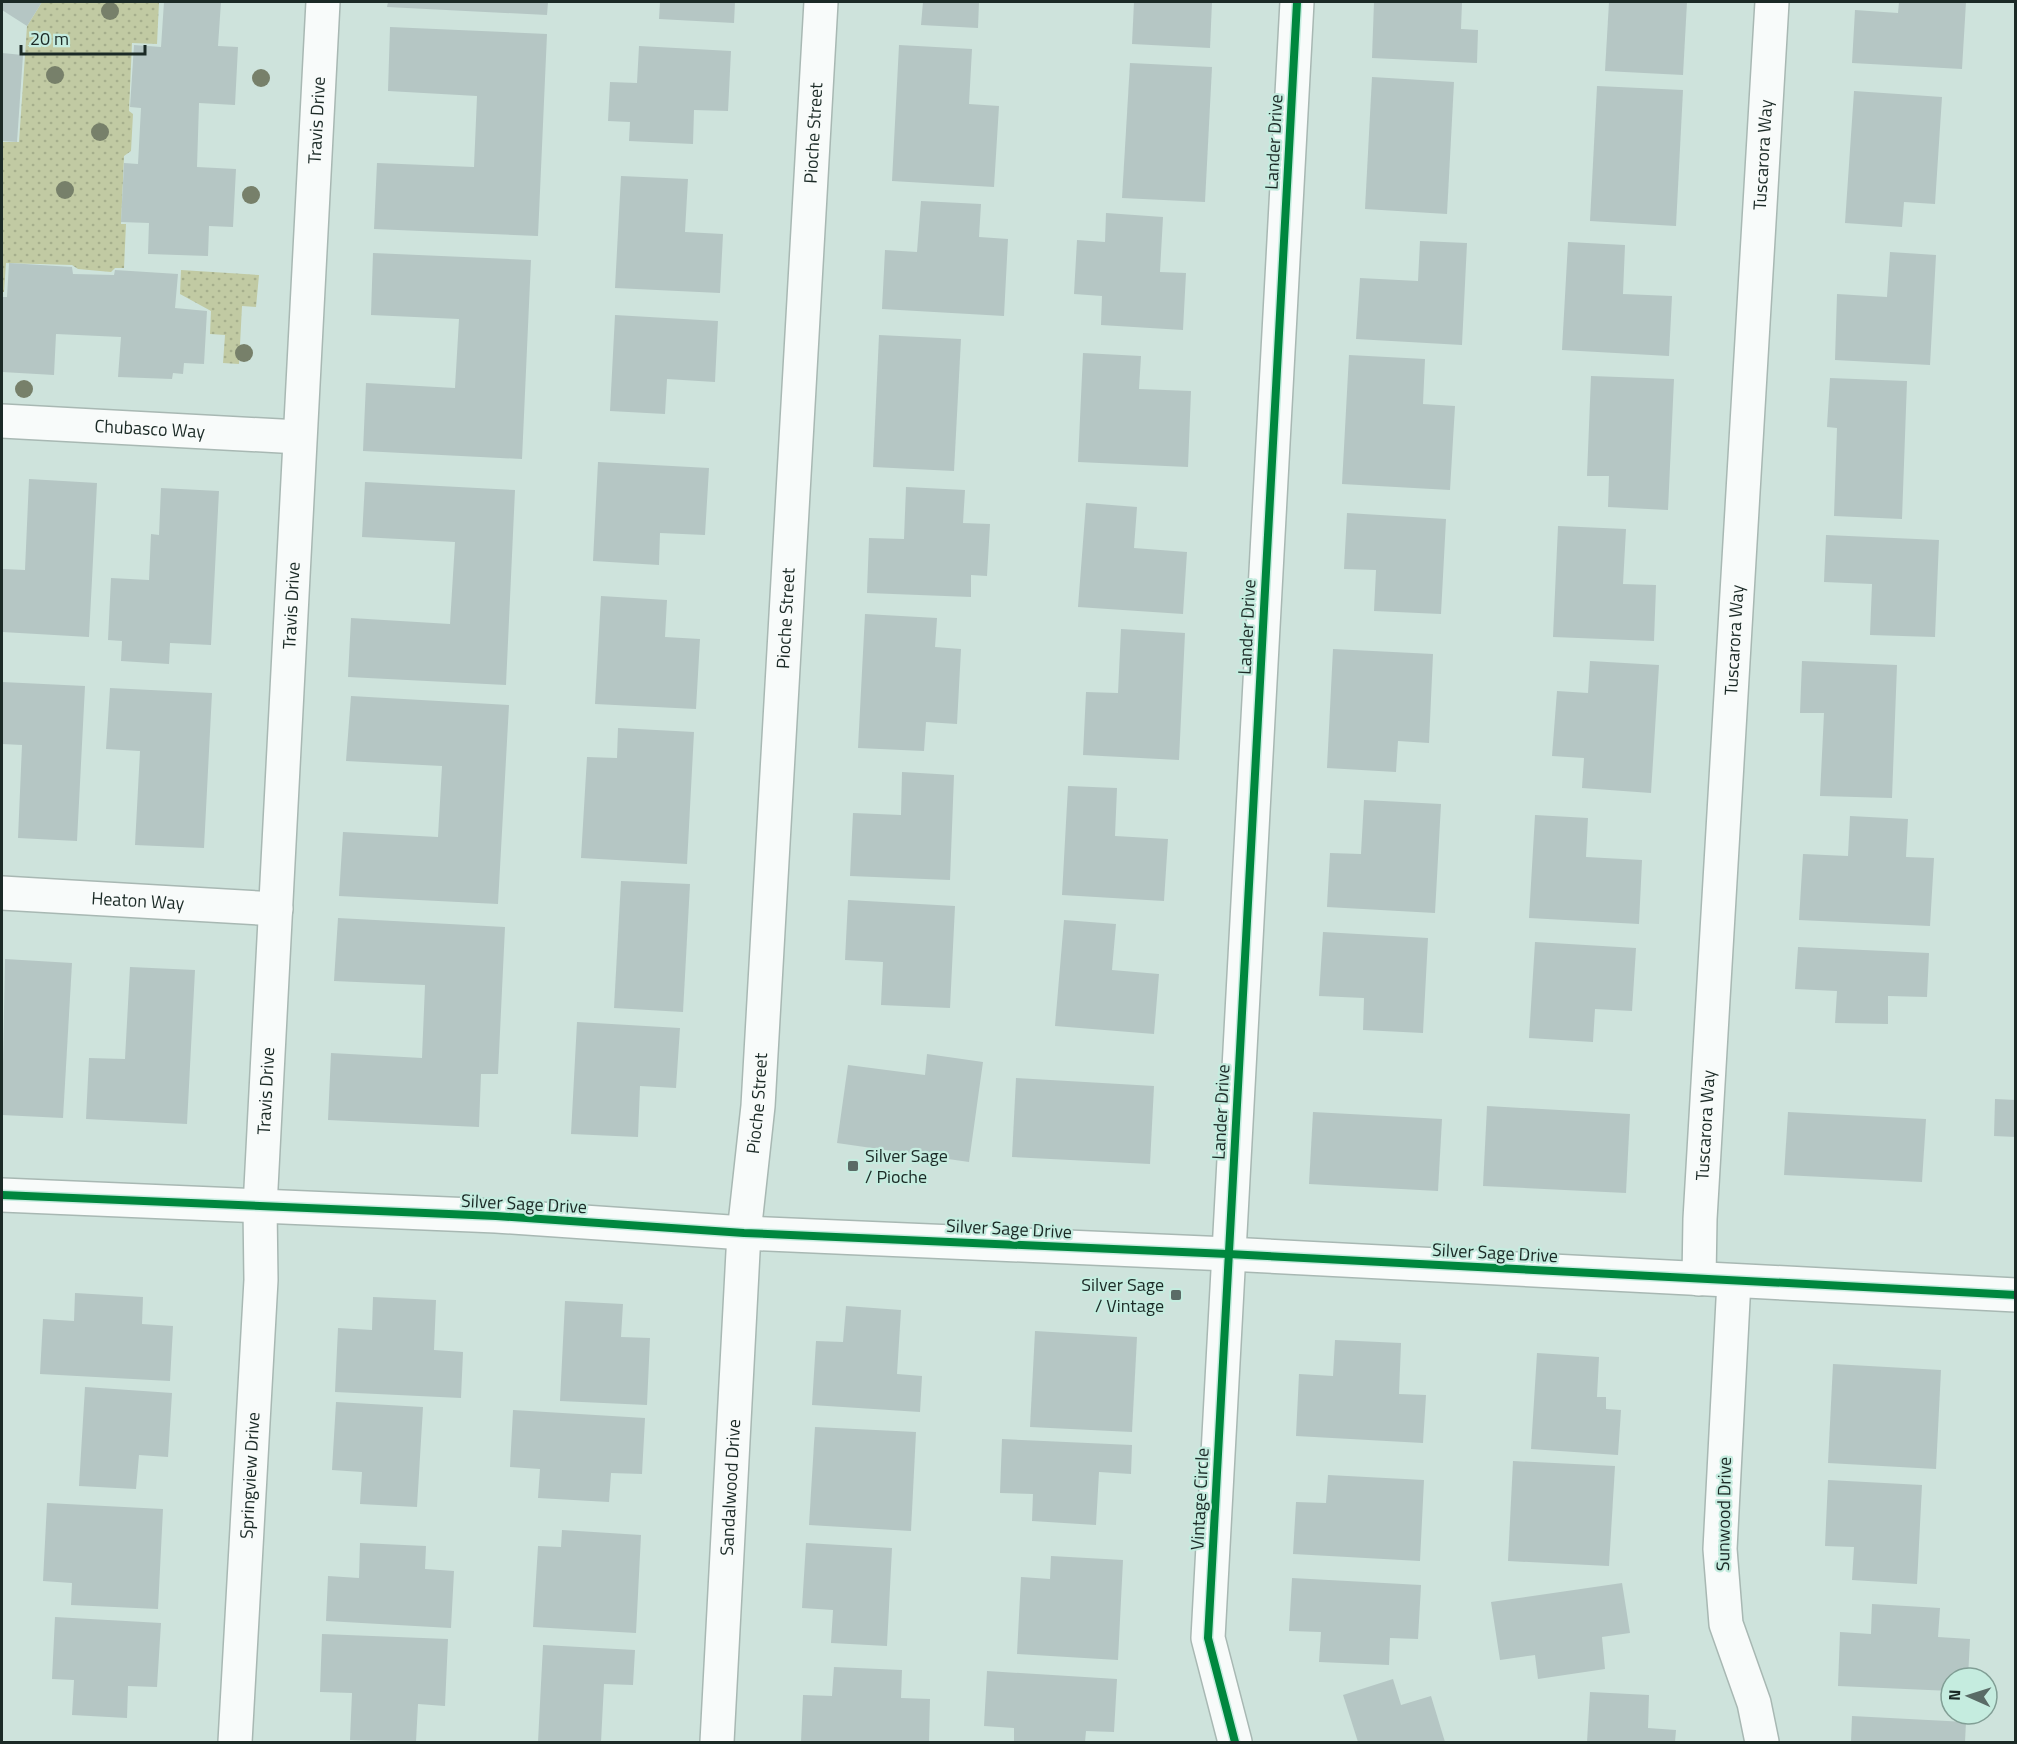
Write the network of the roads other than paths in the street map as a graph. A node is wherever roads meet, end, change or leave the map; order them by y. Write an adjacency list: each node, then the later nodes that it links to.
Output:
1 (323, 2): 6 (street, Travis Drive)
2 (821, 2): 11 (street, Pioche Street)
3 (1297, 2): 12 (street, Lander Drive)
4 (1772, 2): 13 (street, Tuscarora Way)
5 (2, 421): 6 (street, Chubasco Way)
6 (299, 437): 8 (street, Travis Drive)
7 (2, 893): 8 (street, Heaton Way)
8 (276, 909): 10 (street, Travis Drive)
9 (2, 1195): 10 (street, Silver Sage Drive)
10 (260, 1207): 11 (street, Silver Sage Drive); 16 (street, Springview Drive)
11 (744, 1233): 12 (street, Silver Sage Drive); 17 (street, Sandalwood Drive)
12 (1228, 1254): 13 (street, Silver Sage Drive); 18 (street, Vintage Circle)
13 (1699, 1279): 14 (street, Silver Sage Drive)
14 (1734, 1281): 15 (street, Silver Sage Drive); 19 (street, Sunwood Drive)
15 (2016, 1295)
16 (236, 1743)
17 (717, 1743)
18 (1235, 1743)
19 (1762, 1743)

